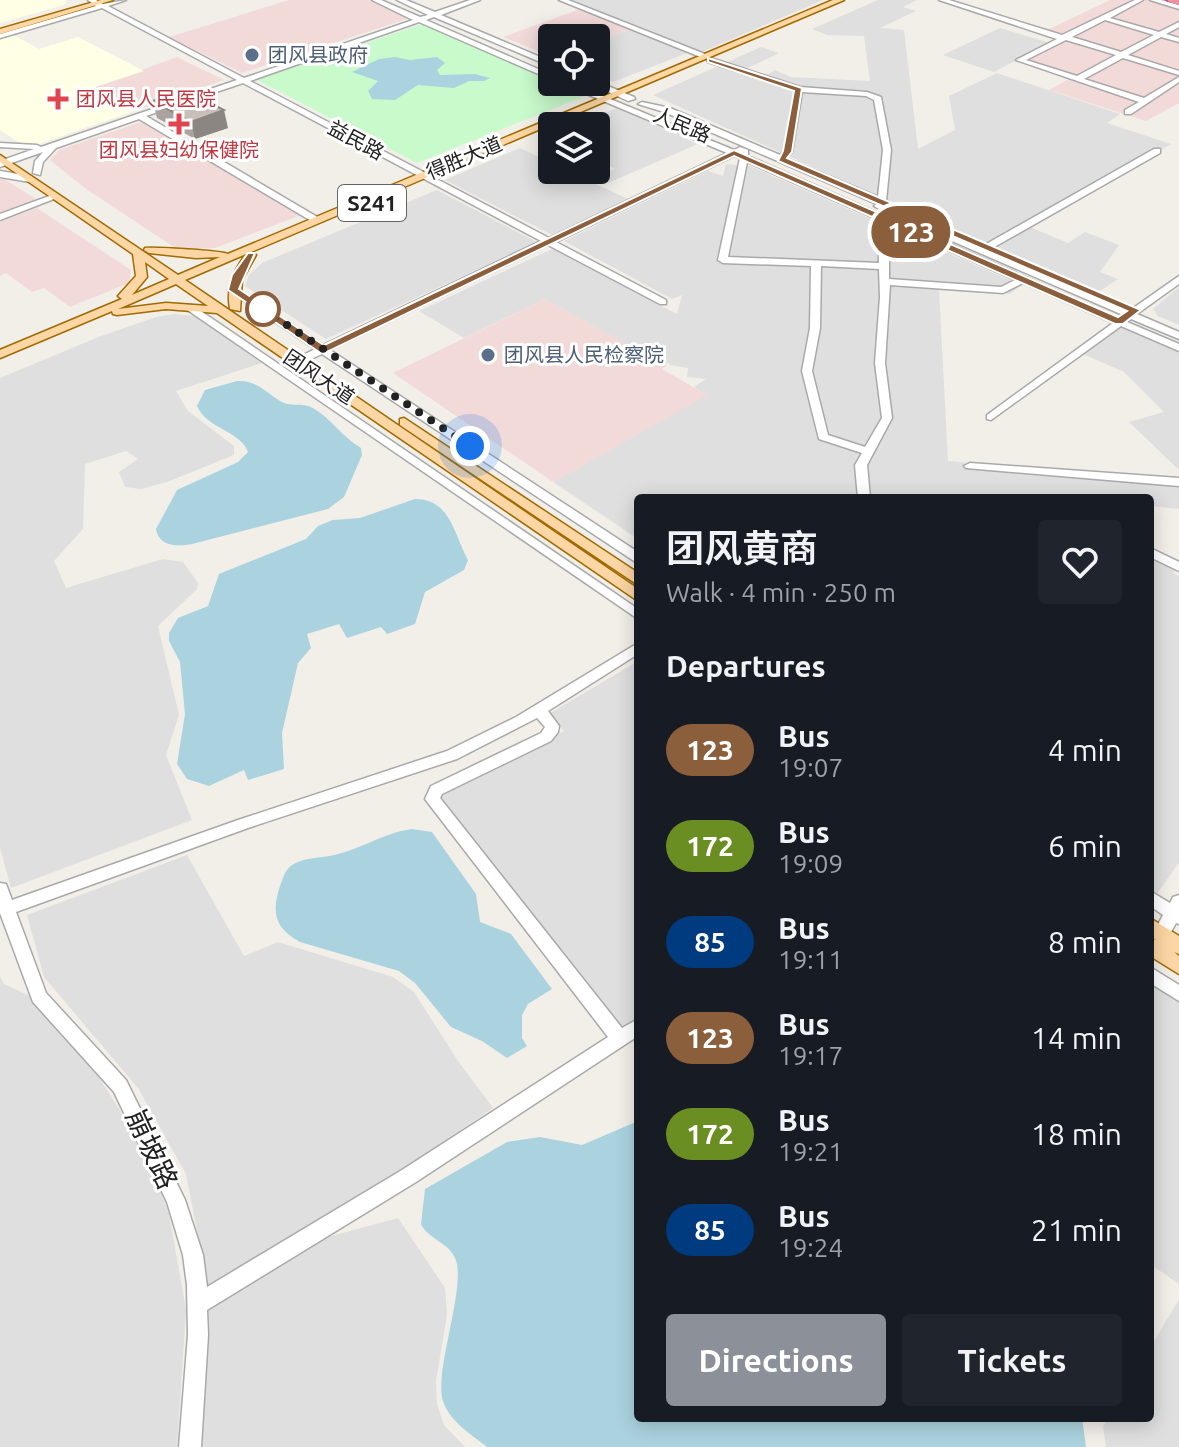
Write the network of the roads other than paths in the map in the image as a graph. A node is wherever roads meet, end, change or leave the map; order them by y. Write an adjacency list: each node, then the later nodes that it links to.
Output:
1 (123, 0): 13 (street)
2 (375, 0): 17 (street)
3 (392, 0): 15 (street)
4 (400, 0): 15 (street)
5 (477, 0): 15 (street)
6 (562, 0): 24 (street)
7 (840, 0): 24 (main road, 得胜大道 / S241)
8 (853, 0): 24 (main road, 得胜大道 / S241)
9 (942, 0): 21 (street)
10 (1140, 0): 16 (street)
11 (1153, 0): 14 (street)
12 (1172, 0): 14 (highway)
13 (99, 2): 19 (main road); 29 (street, 益民路)
14 (1179, 5)
15 (432, 16): 17 (street); 25 (street)
16 (1104, 18): 20 (street); 21 (street)
17 (420, 20): 26 (street); 29 (street)
18 (1179, 24): 20 (street)
19 (0, 32)
20 (1161, 34): 22 (street); 23 (street)
21 (1064, 38): 23 (street); 28 (street)
22 (1179, 40)
23 (1122, 55): 27 (street); 28 (street)
24 (708, 58): 30 (street); 34 (main road, 得胜大道 / S241)
25 (538, 61)
26 (538, 72)
27 (1179, 76): 35 (street)
28 (1078, 79): 35 (street)
29 (244, 80): 39 (street); 48 (street, 益民路)
30 (799, 89): 45 (street); 50 (street)
31 (610, 94): 34 (street, 人民路)
32 (610, 95): 34 (street, 人民路)
33 (610, 96): 34 (street)
34 (615, 97): 36 (street, 人民路); 37 (main road, 得胜大道 / S241); 44 (street); 48 (main road, 得胜大道 / S241)
35 (1145, 101): 38 (street)
36 (642, 104): 45 (street); 50 (street, 人民路)
37 (584, 112)
38 (1128, 112)
39 (140, 116): 42 (street); 52 (street)
40 (538, 133): 48 (main road, 得胜大道 / S241)
41 (0, 146): 42 (street); 46 (main road, 团风大道)
42 (53, 146): 46 (street); 47 (street)
43 (1157, 151): 54 (street)
44 (741, 153): 50 (street); 53 (street); 57 (street)
45 (781, 159): 50 (street)
46 (4, 163): 47 (main road, 团风大道)
47 (33, 176): 49 (main road, 团风大道); 55 (main road, 团风大道)
48 (426, 177): 52 (main road, 得胜大道 / S241); 53 (street, 益民路); 56 (main road, 得胜大道 / S241)
49 (55, 197): 51 (street); 55 (main road, 团风大道)
50 (884, 211): 54 (street); 58 (street); 61 (street); 68 (street, 人民路)
51 (0, 217)
52 (316, 220): 56 (main road, 得胜大道 / S241)
53 (548, 242): 64 (street, 益民路); 72 (street)
54 (984, 249): 68 (street)
55 (144, 252): 56 (main road); 60 (main road, 团风大道); 66 (main road)
56 (250, 252): 60 (main road, 得胜大道 / S241); 63 (main road)
57 (816, 264): 58 (street); 77 (street)
58 (884, 266): 62 (street)
59 (1179, 279): 68 (street)
60 (184, 280): 66 (main road, 得胜大道); 67 (main road, 团风大道)
61 (1022, 280): 62 (street); 68 (street)
62 (884, 282): 77 (street)
63 (233, 290): 67 (main road); 72 (street)
64 (663, 302)
65 (189, 307): 66 (main road); 67 (main road); 86 (street)
66 (113, 310): 73 (main road, 得胜大道); 75 (main road, 得胜大道)
67 (229, 310): 74 (main road, 团风大道); 85 (main road, 团风大道)
68 (1127, 316): 69 (street); 70 (street, 人民路); 71 (street); 76 (street)
69 (1179, 329)
70 (1179, 338)
71 (1179, 348)
72 (323, 349): 74 (street); 82 (street)
73 (0, 354)
74 (307, 357): 84 (main road, 团风大道)
75 (0, 363)
76 (991, 417)
77 (867, 451): 80 (street)
78 (970, 466): 79 (street)
79 (1179, 482)
80 (864, 494)
81 (1154, 554): 83 (street)
82 (634, 555)
83 (1179, 567)
84 (634, 577)
85 (634, 593)
86 (634, 612)
87 (634, 651): 88 (street)
88 (539, 710): 91 (street); 99 (street)
89 (0, 889): 91 (street, 崩坡路)
90 (1154, 900): 92 (street)
91 (6, 909): 100 (street, 崩坡路)
92 (1177, 911): 93 (street)
93 (1154, 935): 94 (main road); 95 (main road)
94 (1179, 946)
95 (1179, 966)
96 (1154, 977): 97 (street)
97 (1179, 994)
98 (634, 1030): 99 (street)
99 (621, 1040): 100 (street)
100 (198, 1304): 101 (street, 崩坡路)
101 (190, 1447)

